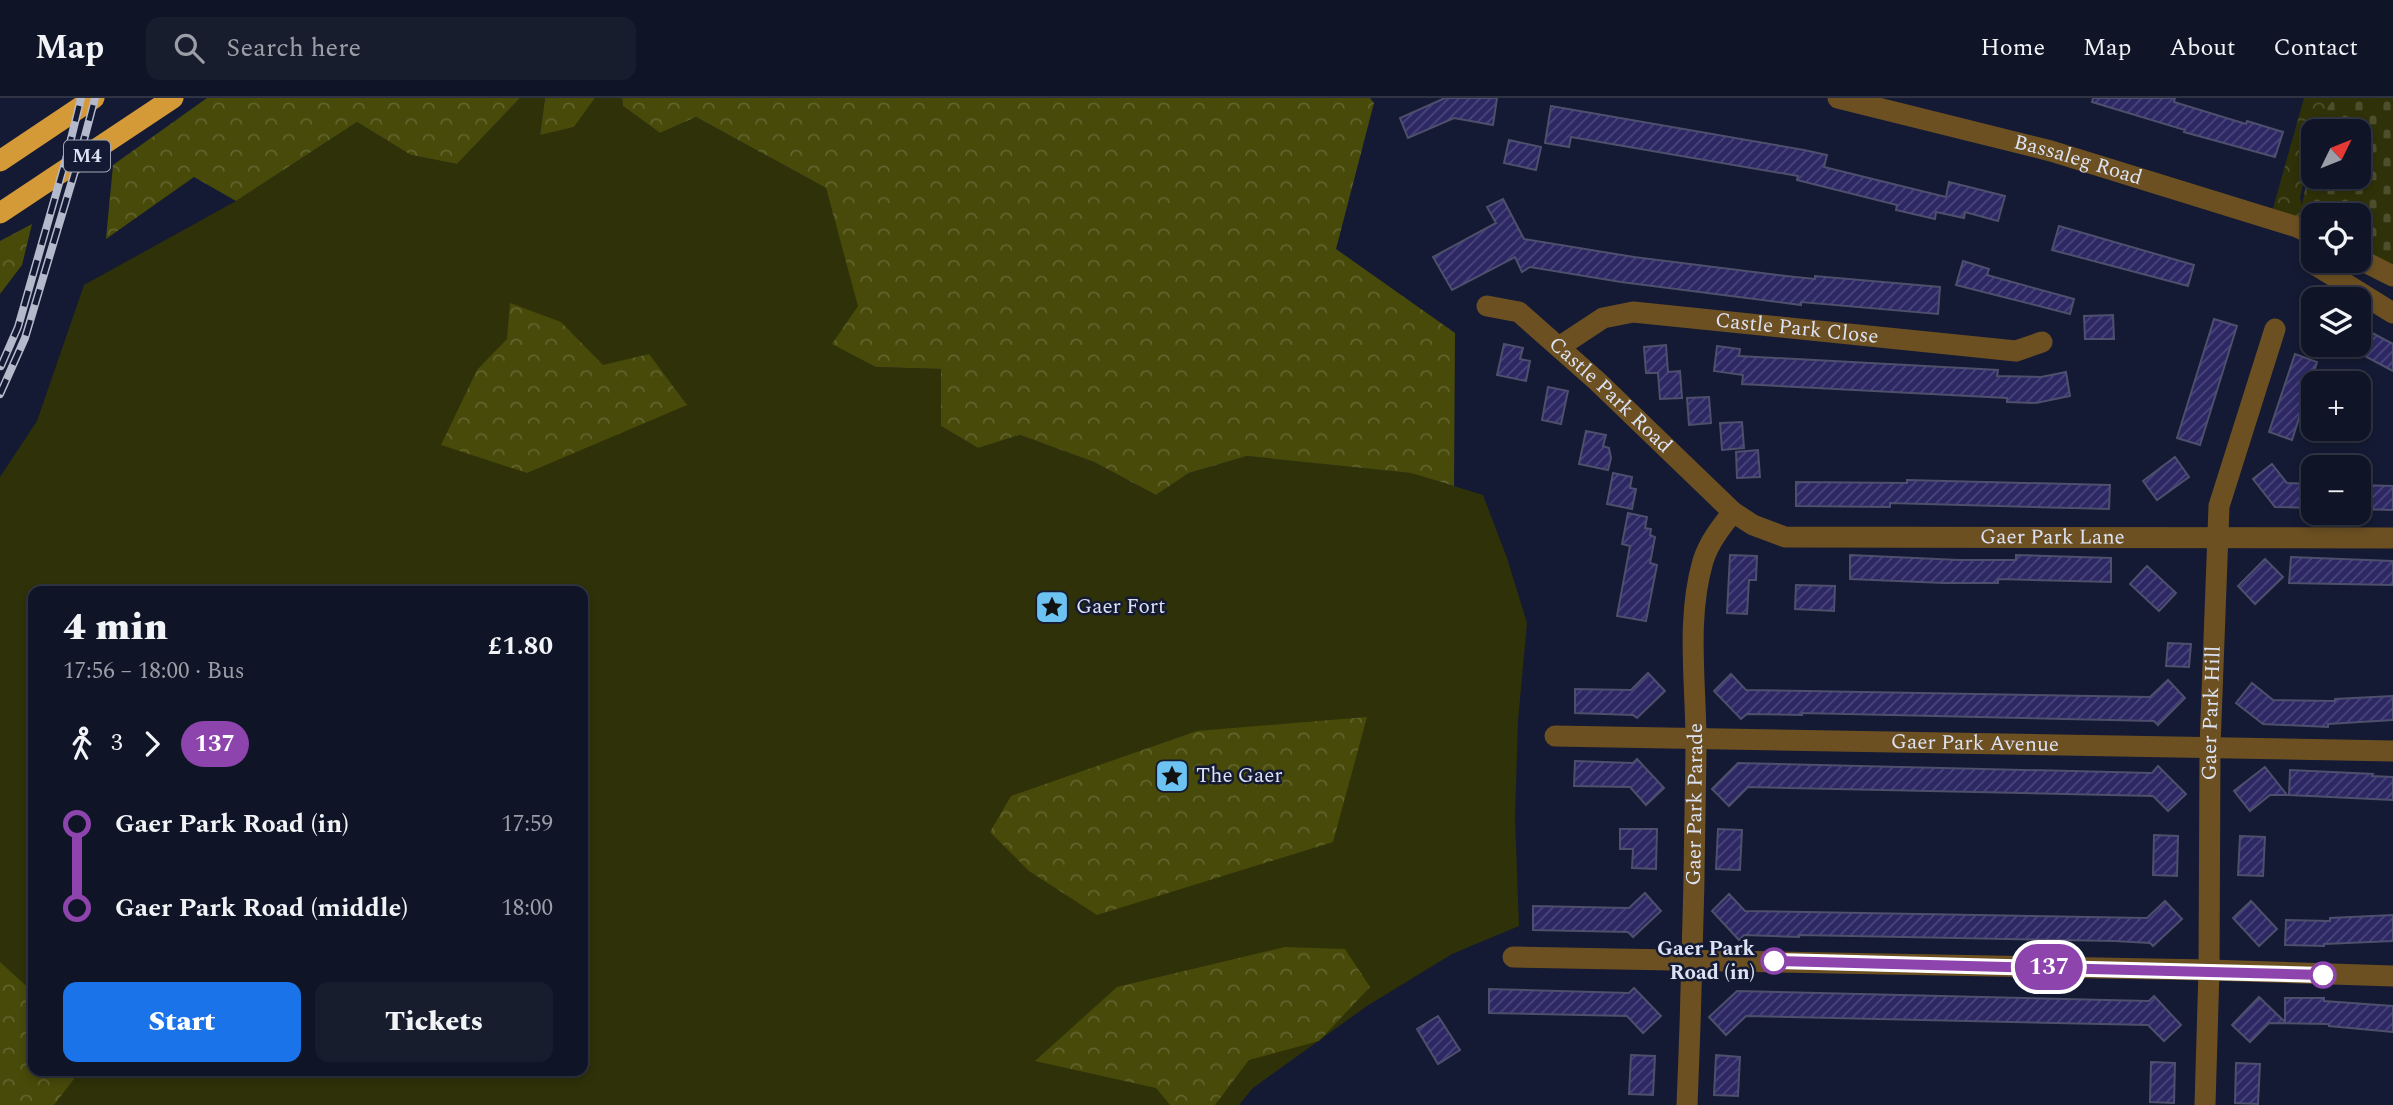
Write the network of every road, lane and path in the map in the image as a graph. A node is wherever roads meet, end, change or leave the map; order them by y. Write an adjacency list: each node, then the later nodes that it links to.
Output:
1 (94, 98): 4 (highway, M4)
2 (173, 98): 5 (highway, M4)
3 (1838, 98): 6 (street, Bassaleg Road)
4 (0, 159)
5 (0, 214)
6 (2301, 229)
7 (2371, 265): 9 (street)
8 (2329, 273): 11 (street)
9 (2393, 276)
10 (1487, 306): 14 (street, Castle Park Road)
11 (2393, 313)
12 (2275, 329): 16 (street, Gaer Park Hill)
13 (2042, 342): 14 (street, Castle Park Close)
14 (1559, 347): 15 (street, Castle Park Road)
15 (1728, 507): 16 (street, Gaer Park Lane); 19 (street, Gaer Park Parade)
16 (2216, 537): 17 (street, Gaer Park Lane); 20 (street, Gaer Park Hill)
17 (2393, 538)
18 (1555, 736): 19 (street, Gaer Park Avenue)
19 (1696, 738): 20 (street, Gaer Park Avenue); 23 (street, Gaer Park Parade)
20 (2210, 747): 21 (street, Gaer Park Avenue); 24 (street, Gaer Park Hill)
21 (2393, 751)
22 (1513, 957): 23 (street)
23 (1693, 960): 24 (street); 26 (street, Gaer Park Parade)
24 (2209, 970): 25 (street); 27 (street, Gaer Park Hill)
25 (2393, 976)
26 (1687, 1105)
27 (2205, 1105)

